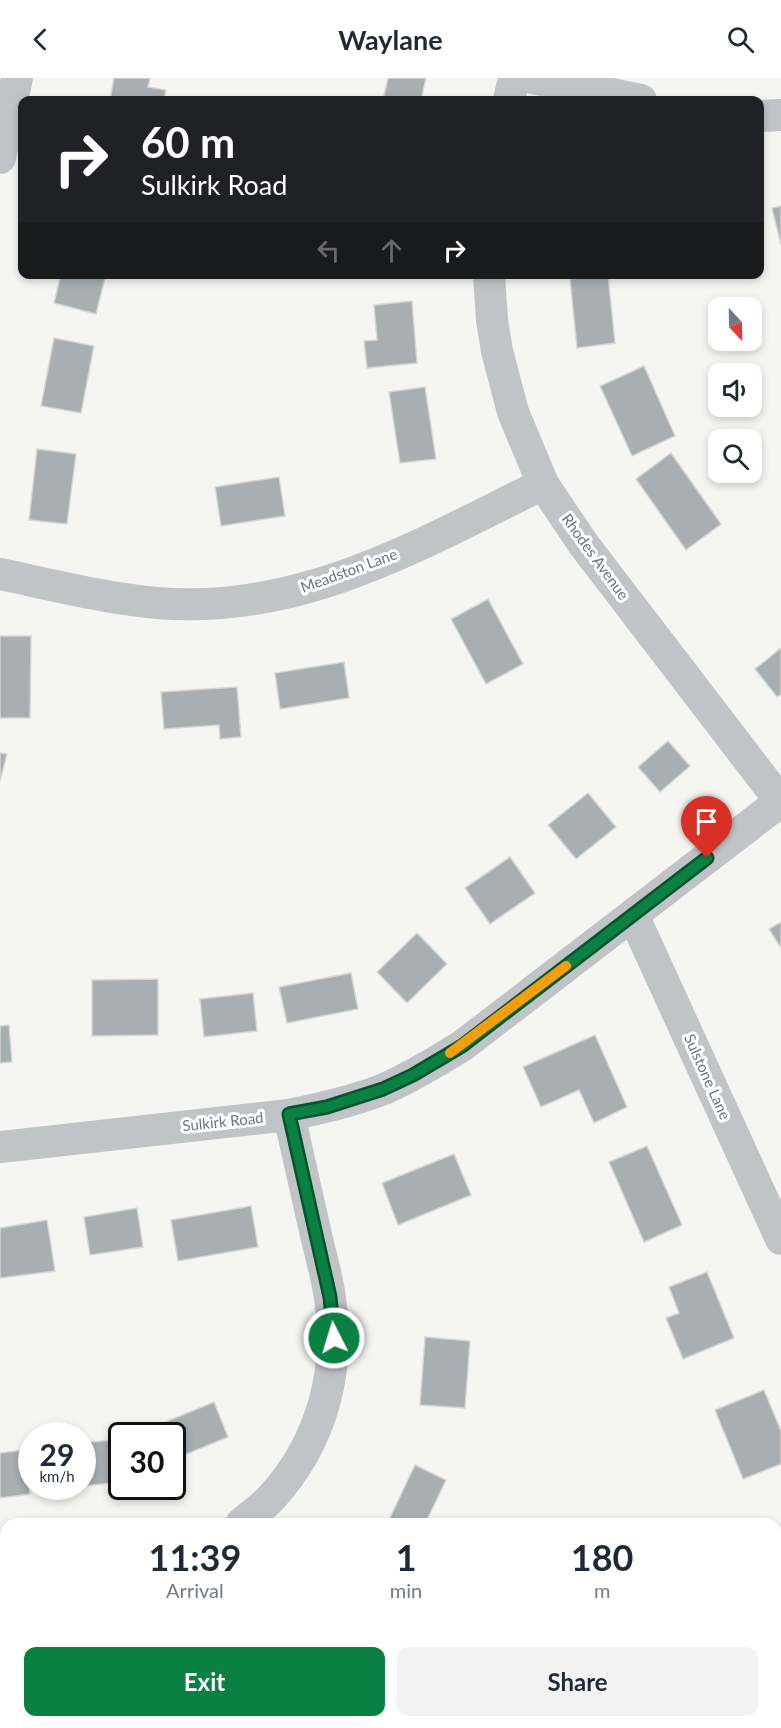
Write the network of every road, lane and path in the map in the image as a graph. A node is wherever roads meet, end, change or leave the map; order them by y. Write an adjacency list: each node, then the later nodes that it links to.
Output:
1 (16, 78): 8 (street)
2 (514, 78): 4 (street)
3 (533, 78): 5 (street)
4 (510, 96)
5 (621, 96)
6 (781, 115): 7 (street)
7 (764, 116)
8 (0, 158)
9 (489, 279): 10 (street, Rhodes Avenue)
10 (543, 484): 11 (street, Meadston Lane); 12 (street, Rhodes Avenue)
11 (0, 574)
12 (781, 801): 13 (street, Sulkirk Road)
13 (633, 915): 14 (street, Sulkirk Road); 16 (street, Sulstone Lane)
14 (289, 1114): 15 (street, Sulkirk Road); 17 (street)
15 (0, 1147)
16 (781, 1239)
17 (248, 1518)

